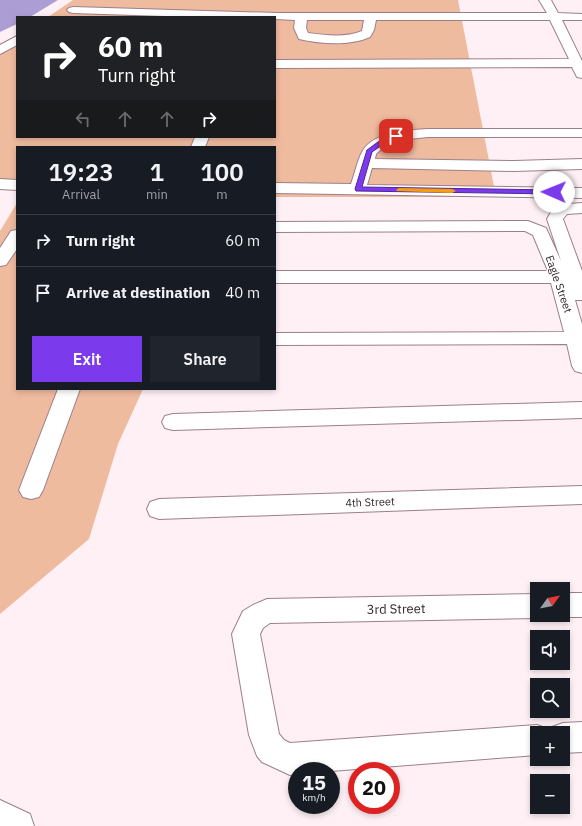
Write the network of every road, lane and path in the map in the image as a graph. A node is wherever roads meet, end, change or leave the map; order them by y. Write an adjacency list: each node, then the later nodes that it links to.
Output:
1 (84, 0): 3 (street)
2 (545, 0): 6 (street)
3 (178, 15): 4 (street)
4 (301, 16): 5 (street); 5 (street)
5 (370, 16): 6 (street)
6 (554, 16): 7 (street); 10 (street)
7 (582, 17)
8 (16, 41): 9 (street)
9 (0, 50)
10 (576, 62): 11 (street); 12 (street)
11 (276, 64)
12 (582, 74)
13 (582, 134): 14 (street)
14 (366, 163): 15 (street); 19 (street)
15 (582, 164)
16 (0, 184): 17 (street)
17 (16, 184)
18 (276, 188): 19 (street)
19 (358, 189): 20 (street)
20 (582, 193)
21 (582, 208): 24 (street, Eagle Street)
22 (276, 227): 27 (street, Eagle Street)
23 (16, 237): 25 (street)
24 (576, 260): 28 (street, Eagle Street)
25 (0, 261)
26 (276, 277): 27 (street)
27 (559, 277): 29 (street, Eagle Street)
28 (582, 308)
29 (576, 338): 30 (street); 31 (street, Eagle Street)
30 (276, 339)
31 (582, 366)
32 (69, 390): 35 (street)
33 (582, 410): 34 (street)
34 (173, 422)
35 (31, 490)
36 (582, 495): 37 (street, 4th Street)
37 (159, 509)
38 (570, 605): 39 (street)
39 (582, 605)
40 (530, 606): 43 (street, 3rd Street)
41 (582, 737): 42 (street)
42 (570, 738)
43 (530, 741)
44 (0, 816): 45 (street)
45 (18, 826)

